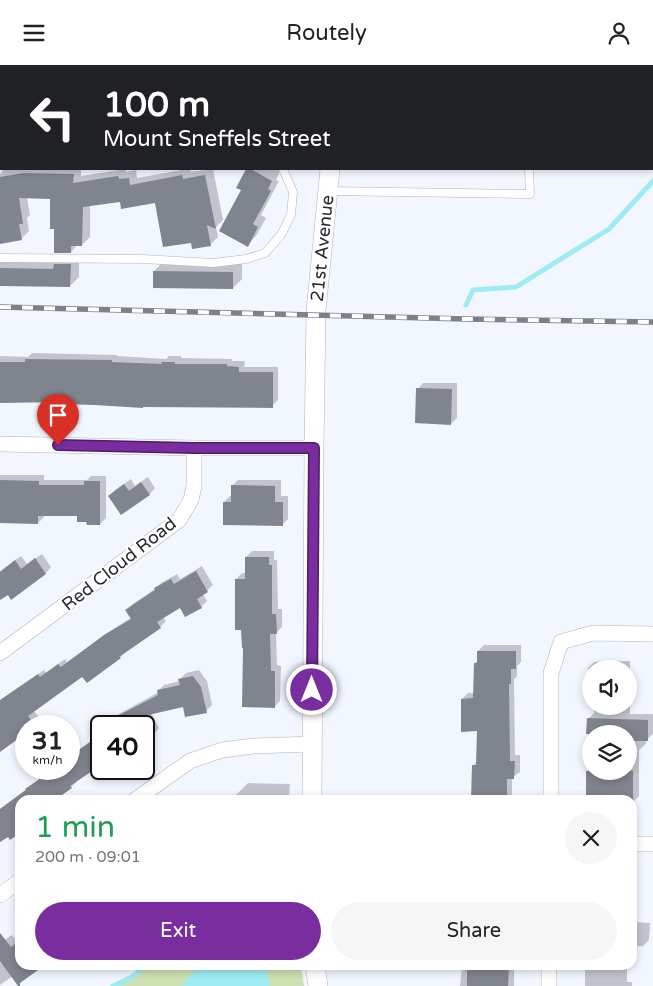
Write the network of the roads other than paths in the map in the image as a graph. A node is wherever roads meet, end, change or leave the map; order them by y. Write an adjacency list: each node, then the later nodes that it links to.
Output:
1 (283, 170): 5 (lane)
2 (330, 170): 4 (street, 21st Avenue)
3 (530, 170): 4 (lane)
4 (328, 191): 8 (street, 21st Avenue)
5 (0, 258)
6 (0, 444): 7 (street)
7 (194, 448): 8 (street); 10 (street, Red Cloud Road)
8 (314, 448): 11 (street, 21st Avenue)
9 (653, 634): 14 (street)
10 (0, 653)
11 (312, 744): 12 (street); 13 (street, 21st Avenue)
12 (142, 795)
13 (312, 795)
14 (550, 795)
15 (637, 844): 16 (street)
16 (653, 844)
17 (15, 884): 18 (street)
18 (0, 895)
19 (316, 970): 21 (street)
20 (549, 970): 22 (street)
21 (318, 986)
22 (549, 986)

